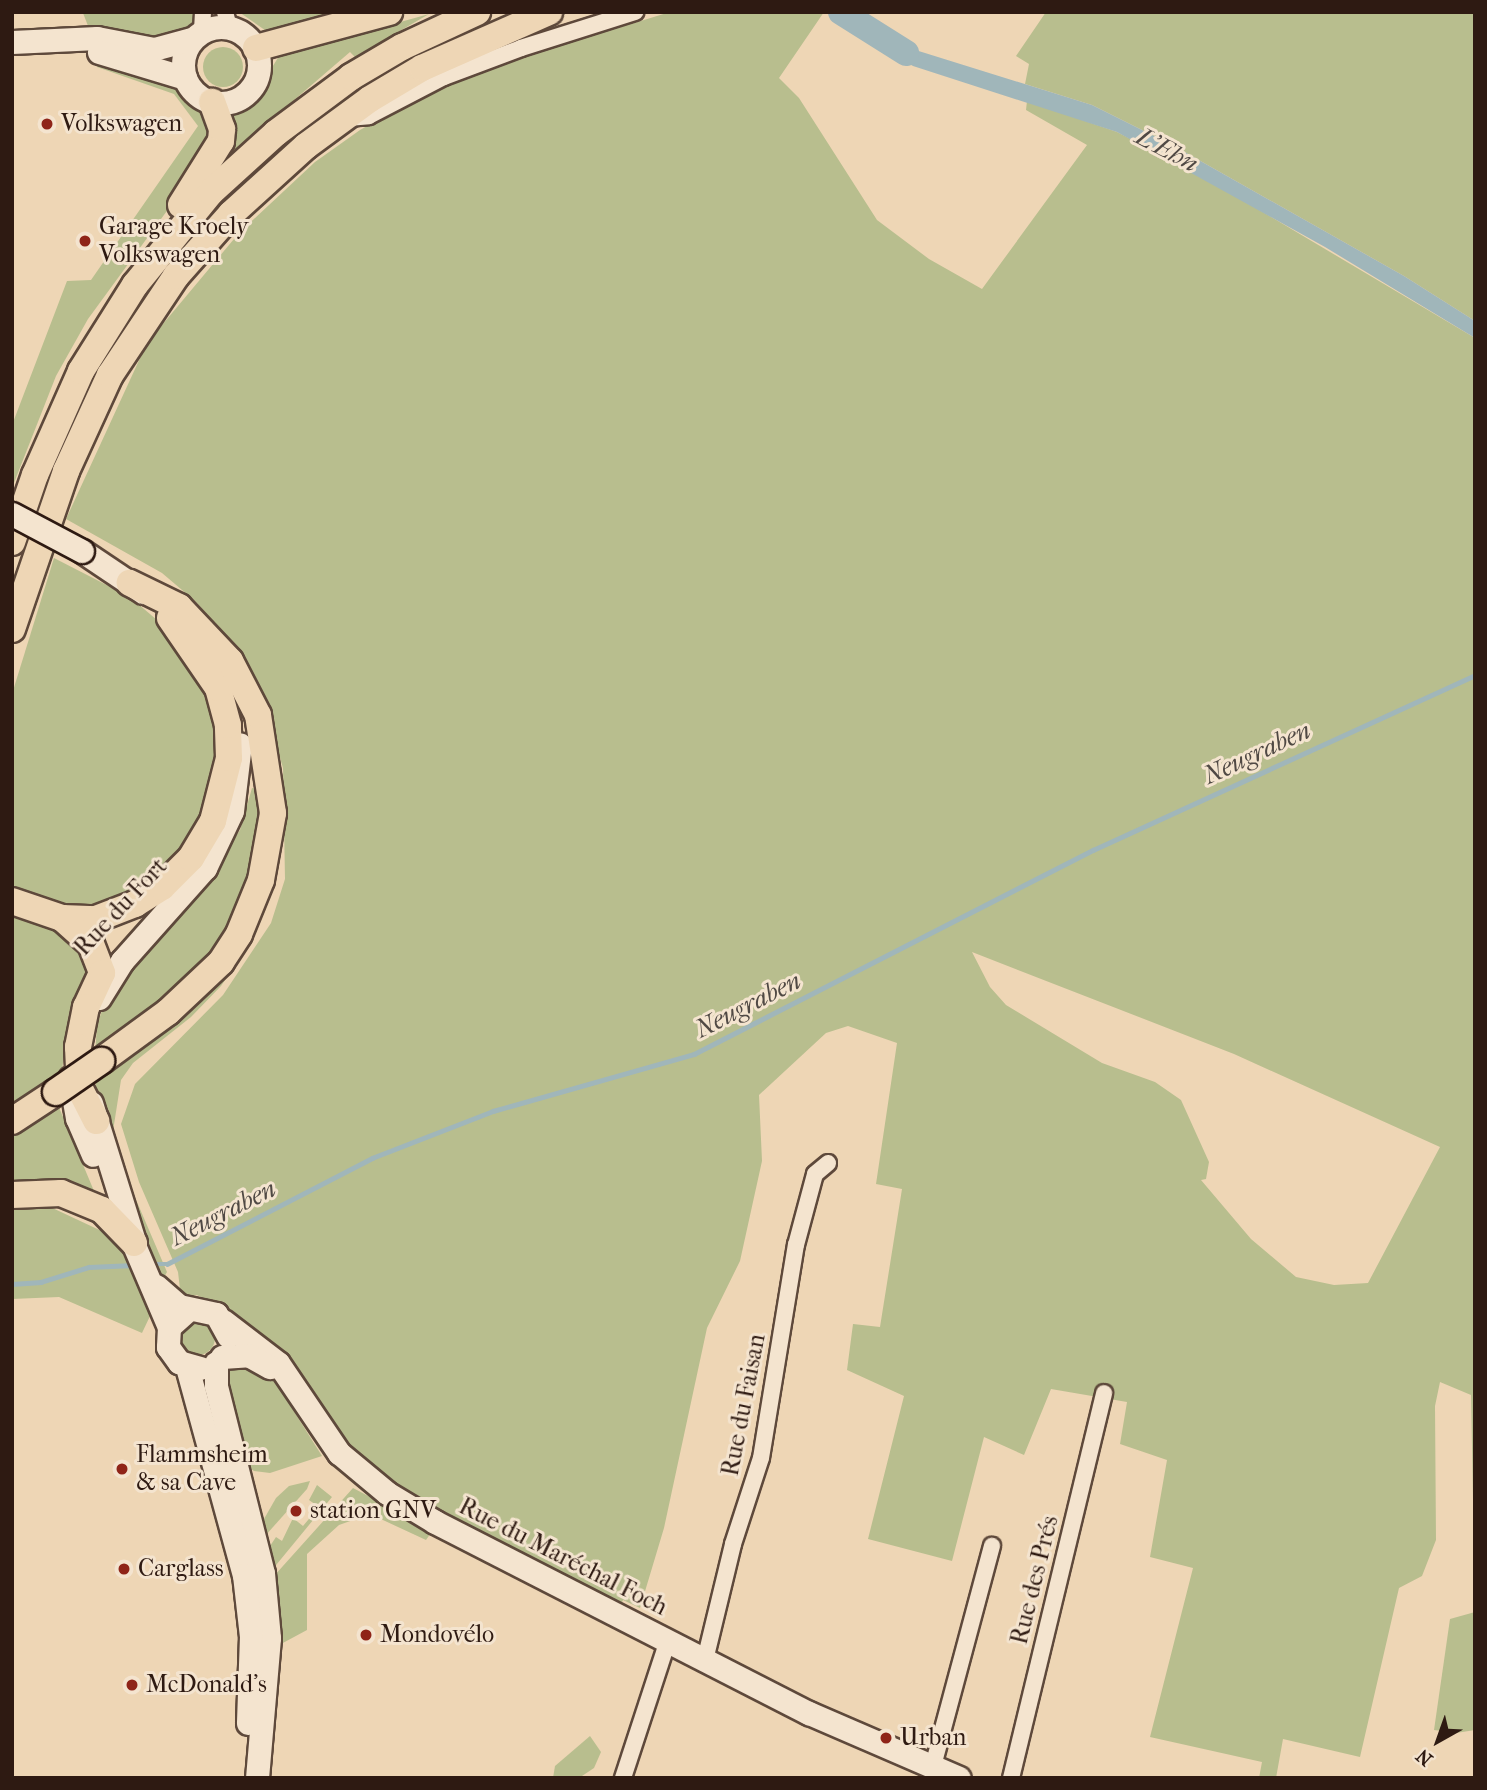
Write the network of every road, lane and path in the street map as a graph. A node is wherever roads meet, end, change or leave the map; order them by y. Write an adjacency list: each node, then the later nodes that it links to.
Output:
1 (389, 12): 8 (highway)
2 (477, 12): 13 (highway)
3 (549, 12): 12 (highway)
4 (635, 12): 12 (street)
5 (227, 20): 6 (main road); 8 (main road)
6 (199, 27): 7 (main road); 10 (main road)
7 (12, 42)
8 (256, 48): 11 (main road)
9 (12, 58): 10 (main road)
10 (185, 78): 11 (main road)
11 (212, 102): 13 (highway)
12 (342, 118): 18 (highway)
13 (157, 256): 15 (highway)
14 (12, 514): 16 (main road, Rue du Fort, bridge)
15 (12, 542)
16 (130, 583): 17 (main road, Rue du Fort); 23 (highway, bridge)
17 (158, 603): 19 (main road, Rue du Fort); 21 (highway)
18 (12, 629)
19 (232, 811): 22 (main road, Rue du Fort); 24 (main road, Rue du Fort)
20 (12, 901): 21 (highway)
21 (62, 918): 22 (highway)
22 (99, 966): 24 (highway); 27 (main road, Rue du Fort)
23 (12, 1121)
24 (96, 1121): 27 (main road, Rue du Fort)
25 (828, 1163): 38 (street, Rue du Faisan)
26 (12, 1195): 27 (highway)
27 (137, 1250): 28 (main road, Rue du Fort)
28 (152, 1281): 29 (main road, Rue du Fort); 31 (main road, Rue du Fort)
29 (189, 1309): 30 (main road, Rue du Fort); 31 (main road)
30 (223, 1321): 32 (main road); 35 (main road, Rue du Maréchal Foch)
31 (169, 1328): 33 (main road, Rue du Fort)
32 (219, 1360): 33 (main road); 35 (main road, Rue du Maréchal Foch); 41 (main road)
33 (187, 1367): 40 (main road, Rue du Fort)
34 (1104, 1393): 44 (street, Rue des Prés)
35 (435, 1522): 37 (main road, Rue du Maréchal Foch)
36 (992, 1546): 39 (street)
37 (668, 1640): 38 (main road, Rue du Maréchal Foch); 42 (street, Rue du Maréchal Foch)
38 (705, 1660): 39 (main road, Rue du Maréchal Foch)
39 (933, 1766): 43 (main road, Rue du Maréchal Foch)
40 (242, 1778)
41 (257, 1778)
42 (623, 1778)
43 (958, 1778)
44 (1010, 1778)

